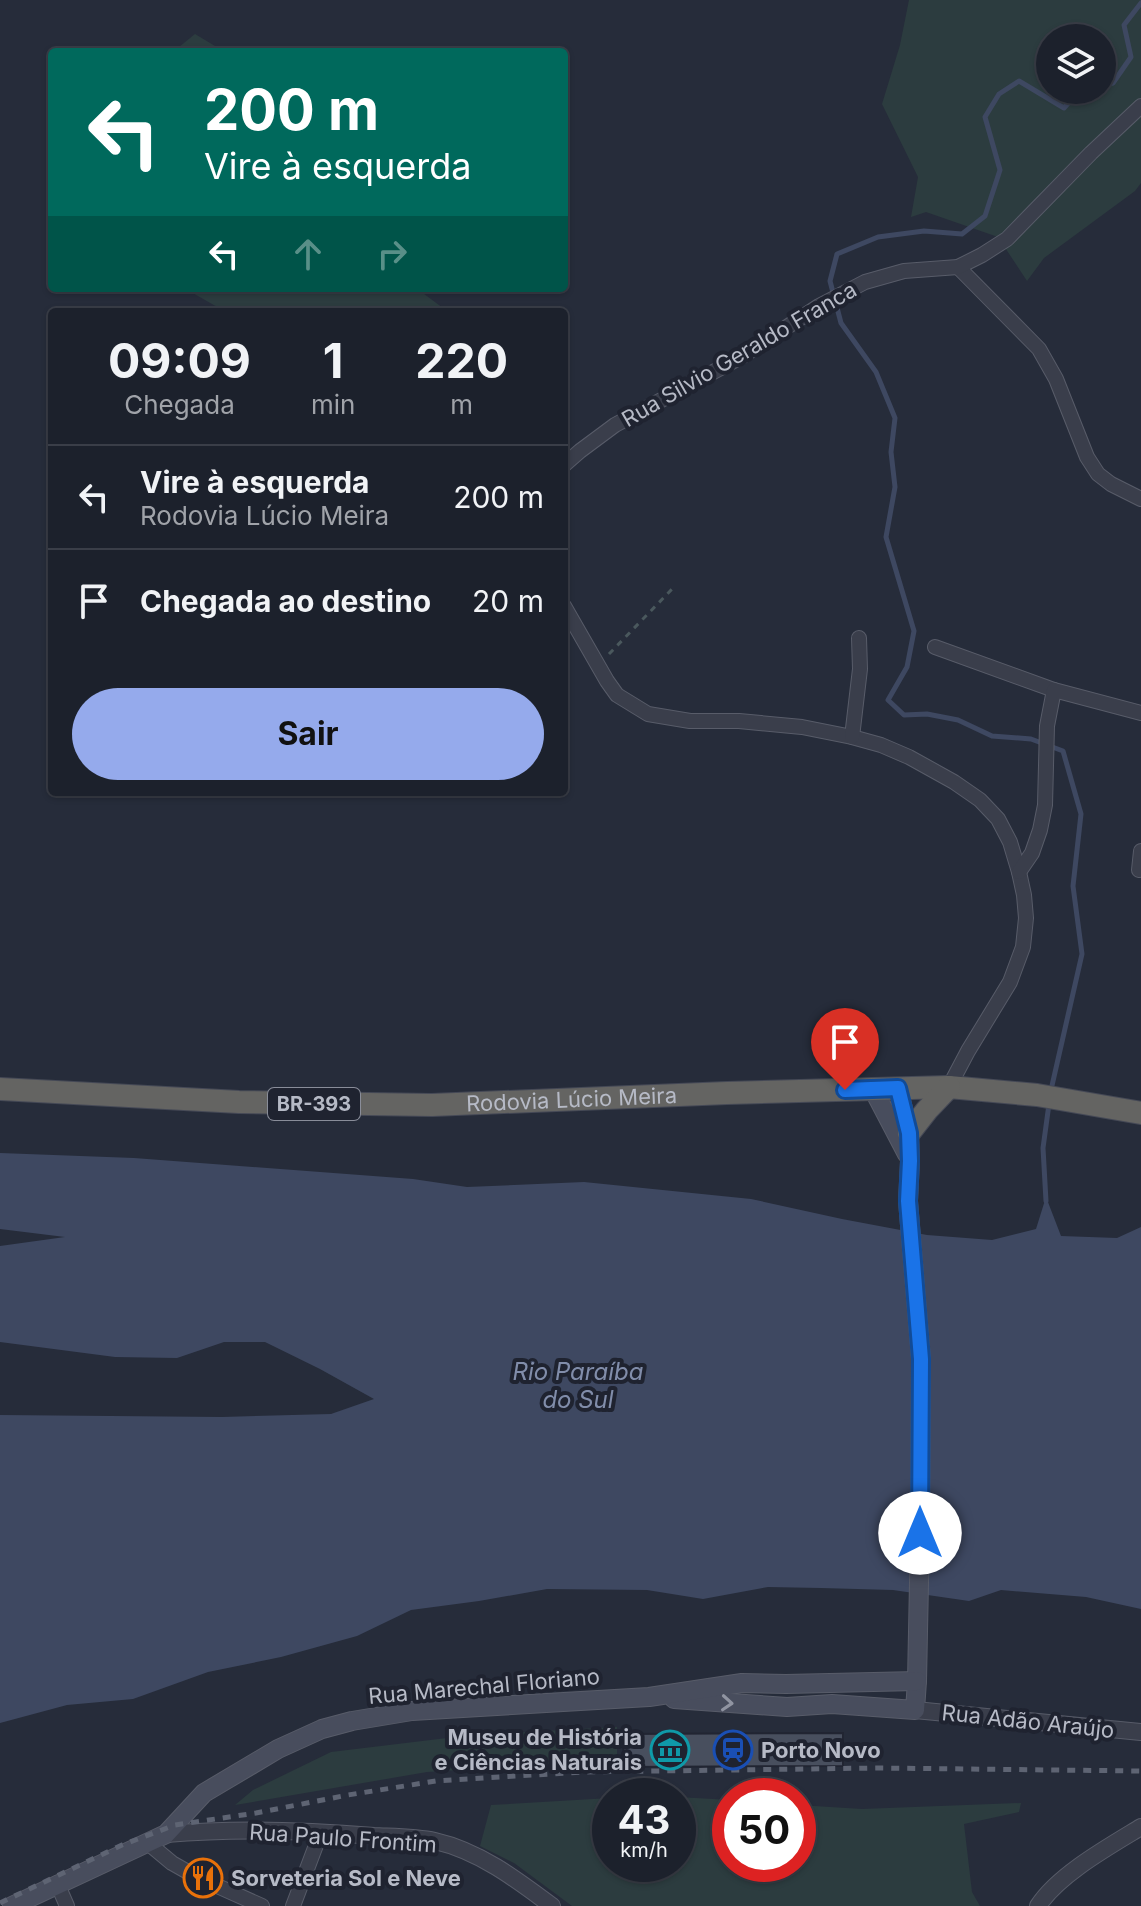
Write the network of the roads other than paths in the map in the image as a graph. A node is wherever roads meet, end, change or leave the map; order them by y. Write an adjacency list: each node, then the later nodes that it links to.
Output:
1 (1141, 106): 2 (street)
2 (958, 267): 3 (street, Rua Silvio Geraldo Franca); 4 (street)
3 (568, 462)
4 (1141, 499)
5 (568, 613): 10 (street)
6 (859, 638): 10 (street)
7 (935, 647): 8 (street)
8 (1054, 690): 9 (street); 13 (street)
9 (1141, 713)
10 (852, 737): 13 (street)
11 (1141, 851): 12 (street)
12 (1139, 870)
13 (1019, 872): 14 (street)
14 (949, 1087): 15 (highway, Rodovia Lúcio Meira / BR-393); 18 (highway, Rodovia Lúcio Meira / BR-393); 19 (highway)
15 (898, 1088): 17 (highway, Rodovia Lúcio Meira / BR-393); 19 (main road)
16 (0, 1089): 17 (highway, Rodovia Lúcio Meira / BR-393)
17 (873, 1089): 20 (main road)
18 (1141, 1113)
19 (909, 1133): 20 (main road)
20 (910, 1161): 21 (main road)
21 (917, 1681): 23 (main road); 27 (main road)
22 (786, 1684): 23 (main road); 24 (main road); 26 (main road)
23 (832, 1684): 25 (main road)
24 (649, 1697): 26 (main road, one-way to 26); 31 (main road, Rua Marechal Floriano)
25 (832, 1704): 26 (main road); 27 (main road)
26 (787, 1707)
27 (915, 1710): 28 (street, Rua Adão Araújo)
28 (1141, 1732)
29 (1141, 1827): 39 (street)
30 (321, 1832): 31 (street, Rua Paulo Frontim); 37 (street); 38 (street, Rua Paulo Frontim)
31 (166, 1834): 32 (main road)
32 (148, 1843): 33 (main road); 36 (street)
33 (57, 1883): 34 (main road); 35 (street)
34 (12, 1906)
35 (67, 1906)
36 (262, 1906)
37 (293, 1906)
38 (552, 1906)
39 (1038, 1906)

